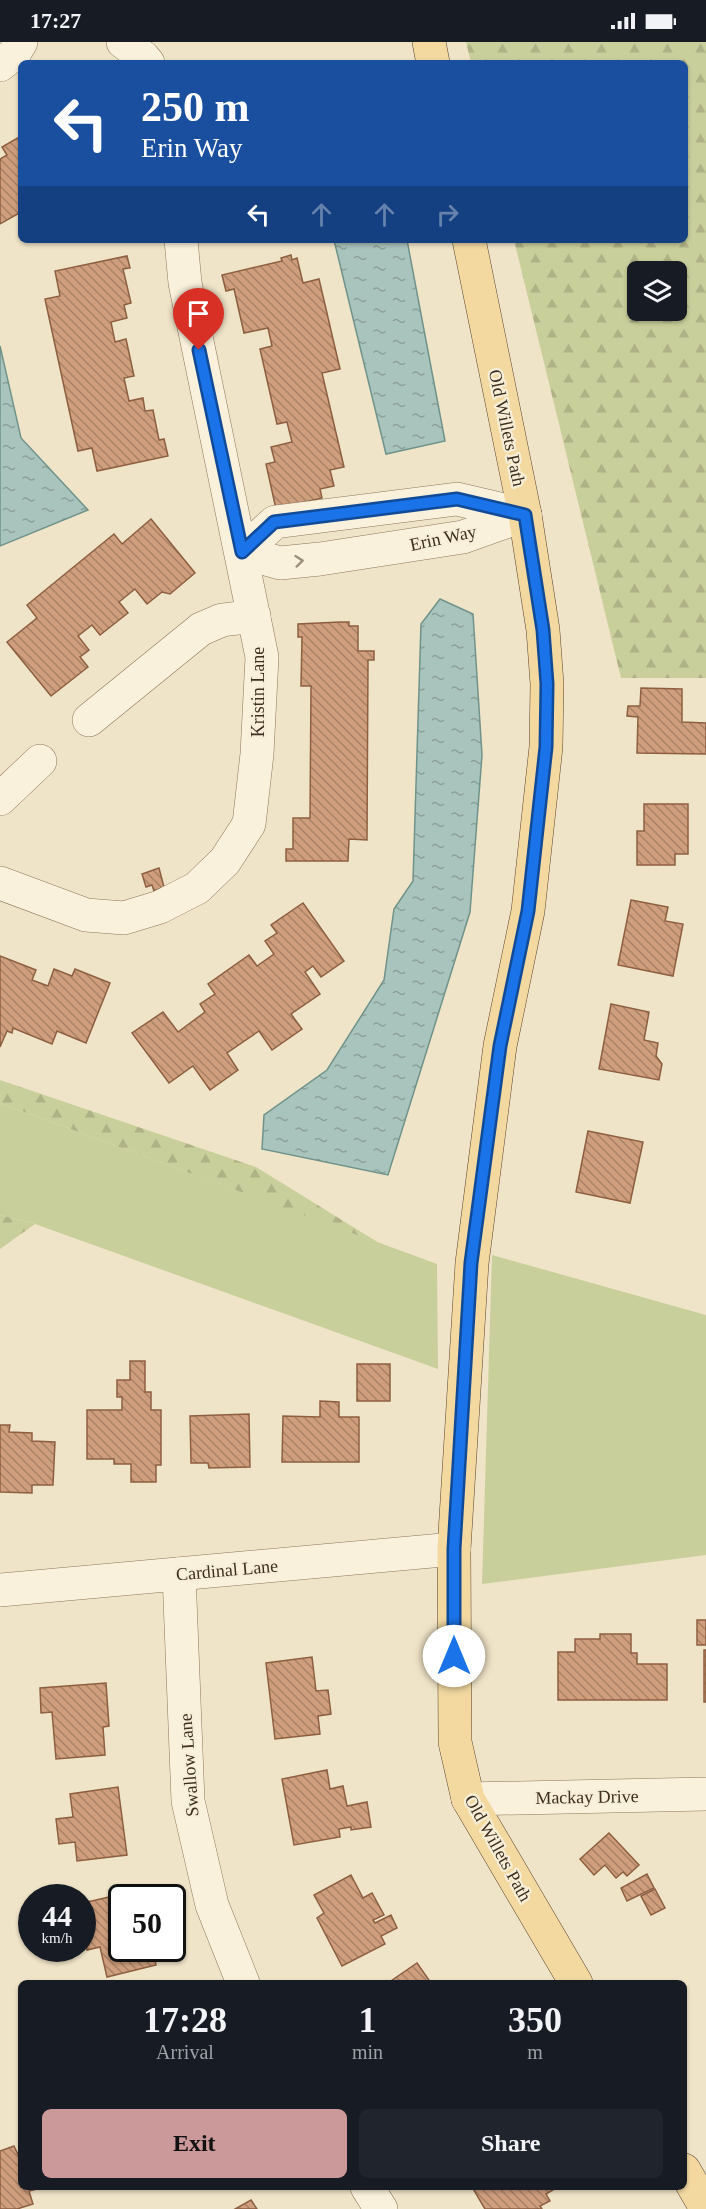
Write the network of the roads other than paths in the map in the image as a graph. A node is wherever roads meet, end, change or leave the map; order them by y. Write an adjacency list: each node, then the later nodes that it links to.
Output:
1 (21, 42): 6 (street)
2 (123, 42): 4 (street)
3 (429, 42): 5 (main road)
4 (146, 60)
5 (432, 60)
6 (0, 65)
7 (182, 243): 10 (street, Kristin Lane)
8 (470, 243): 9 (main road, Old Willets Path)
9 (525, 515): 10 (street, Erin Way); 16 (main road, Old Willets Path)
10 (242, 552): 11 (street, Kristin Lane)
11 (254, 616): 12 (street); 15 (street, Kristin Lane)
12 (89, 720)
13 (39, 761): 14 (street)
14 (0, 799)
15 (0, 884)
16 (454, 1549): 17 (street, Cardinal Lane); 20 (main road, Old Willets Path)
17 (179, 1574): 18 (street, Cardinal Lane); 21 (street, Swallow Lane)
18 (0, 1590)
19 (706, 1794): 20 (street, Mackay Drive)
20 (468, 1799): 22 (main road, Old Willets Path)
21 (242, 1980)
22 (574, 1980)
23 (687, 2175): 25 (main road)
24 (369, 2190): 26 (street)
25 (706, 2208)
26 (381, 2209)

